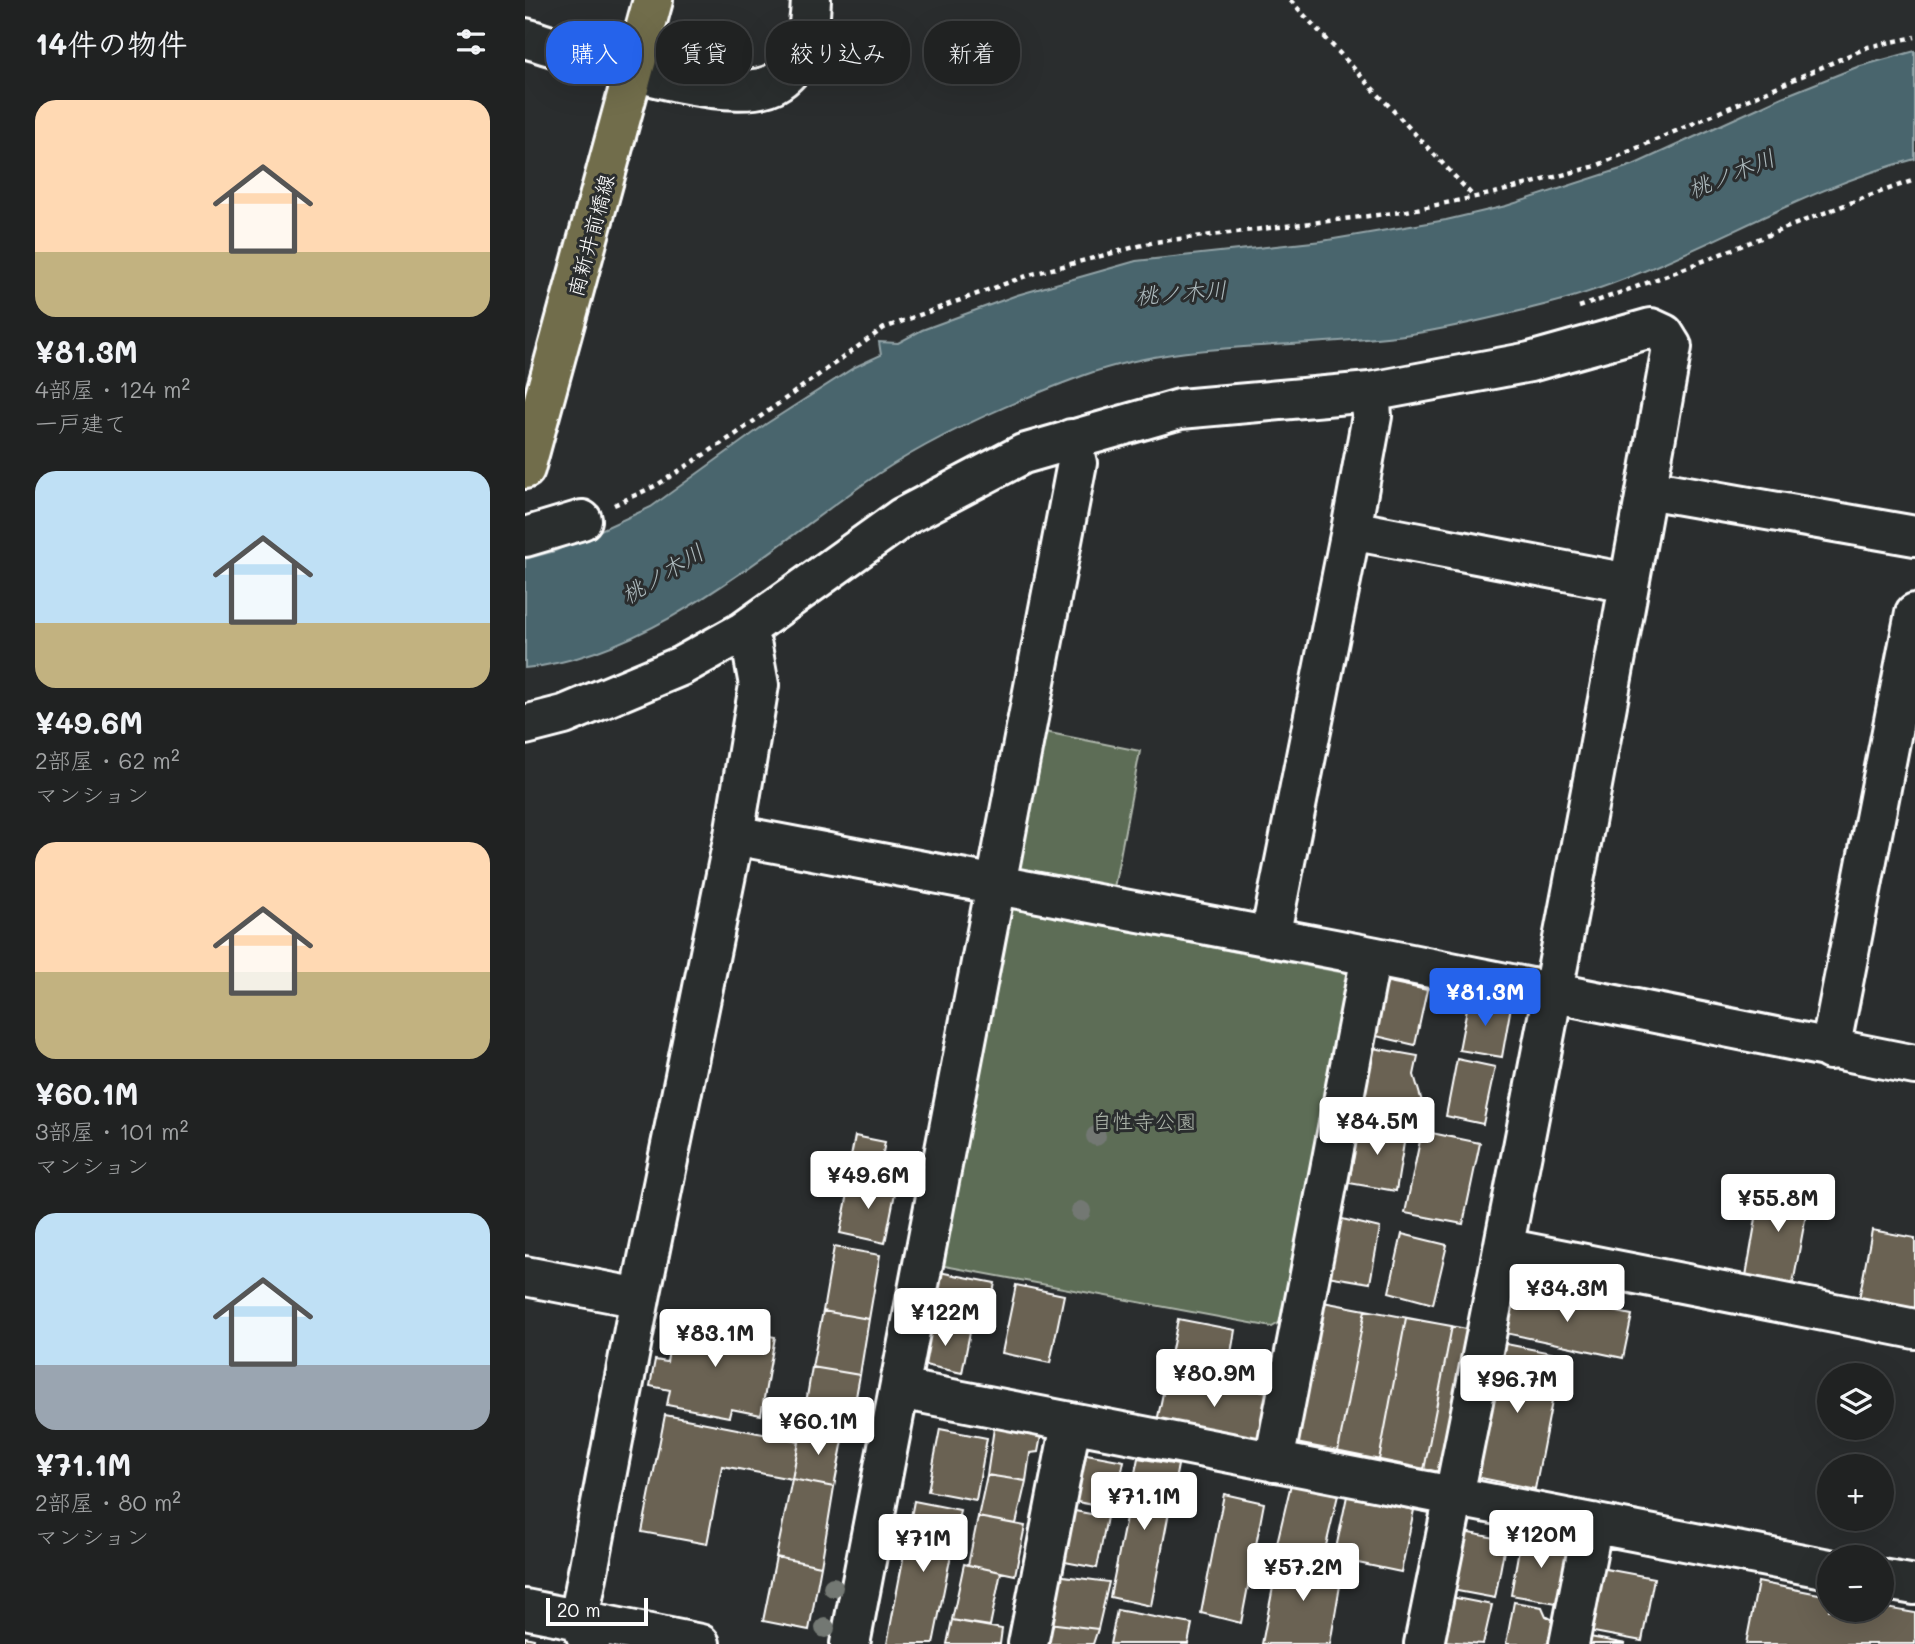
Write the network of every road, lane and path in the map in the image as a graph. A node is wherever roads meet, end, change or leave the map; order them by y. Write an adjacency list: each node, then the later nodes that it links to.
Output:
1 (653, 0): 6 (main road, 南新井前橋線)
2 (811, 0): 8 (street)
3 (1290, 0): 10 (path)
4 (1915, 37): 10 (path)
5 (525, 38): 7 (street)
6 (642, 43)
7 (546, 44)
8 (642, 72)
9 (631, 84): 13 (main road, 南新井前橋線)
10 (1472, 196): 15 (path)
11 (1370, 393): 12 (street); 14 (street); 16 (street)
12 (1071, 439): 21 (street); 24 (street)
13 (525, 469)
14 (1647, 489): 17 (street); 19 (street)
15 (582, 520): 18 (street)
16 (1352, 530): 19 (street); 25 (street)
17 (1915, 536)
18 (525, 537)
19 (1628, 583): 27 (street)
20 (1915, 613): 28 (street)
21 (744, 631): 22 (street); 23 (street)
22 (525, 725)
23 (734, 835): 24 (street); 32 (street)
24 (996, 883): 25 (street); 34 (street)
25 (1270, 937): 26 (street)
26 (1371, 956): 27 (street); 36 (street)
27 (1551, 991): 28 (street); 30 (street)
28 (1830, 1050): 29 (street)
29 (1915, 1065)
30 (1504, 1248): 33 (street); 37 (street)
31 (525, 1276): 32 (street)
32 (640, 1297): 43 (street)
33 (1915, 1329)
34 (900, 1389): 35 (street); 45 (street)
35 (1072, 1424): 36 (street); 46 (street)
36 (1274, 1462): 37 (street)
37 (1454, 1497): 38 (street); 47 (street)
38 (1593, 1523): 39 (street); 48 (street)
39 (1817, 1567)
40 (1894, 1582): 41 (street)
41 (1915, 1586)
42 (525, 1609): 43 (street)
43 (585, 1631): 44 (street)
44 (700, 1644)
45 (850, 1644)
46 (1028, 1644)
47 (1424, 1644)
48 (1569, 1644)

